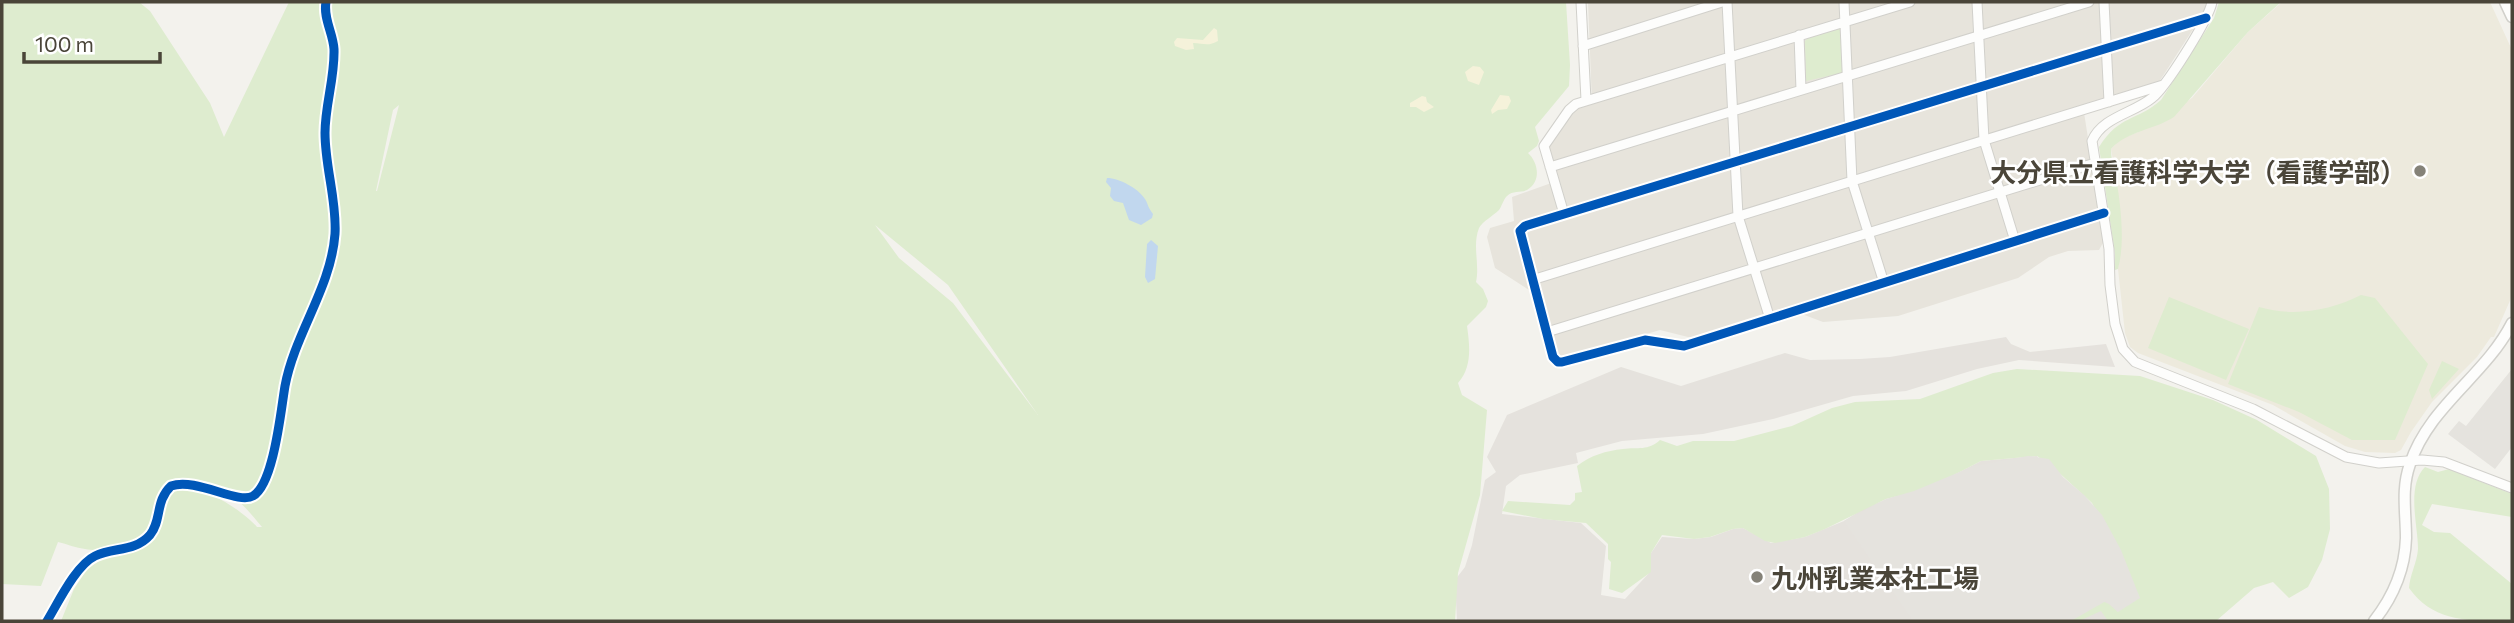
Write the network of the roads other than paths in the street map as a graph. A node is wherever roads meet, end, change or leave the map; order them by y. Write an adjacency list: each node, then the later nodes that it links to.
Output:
1 (326, 2): 46 (street)
2 (1581, 2): 16 (street)
3 (1725, 2): 16 (street); 18 (street)
4 (1844, 2): 13 (street)
5 (1910, 2): 13 (street)
6 (1977, 2): 15 (street)
7 (2089, 2): 15 (street)
8 (2104, 2): 17 (street)
9 (2212, 2): 12 (street)
10 (2505, 2): 11 (street)
11 (2512, 17)
12 (2206, 18): 17 (street); 20 (street)
13 (1845, 21): 14 (street); 19 (street)
14 (1799, 35): 18 (street); 22 (street)
15 (1979, 36): 19 (street); 21 (street)
16 (1583, 46): 23 (street)
17 (2106, 49): 21 (street); 24 (street)
18 (1730, 56): 23 (street); 25 (street)
19 (1847, 76): 22 (street); 26 (street)
20 (2164, 85): 24 (street); 29 (street)
21 (1982, 86): 26 (street); 27 (street)
22 (1801, 90): 25 (street)
23 (1586, 100): 30 (street)
24 (2109, 102): 27 (street)
25 (1733, 111): 28 (street); 30 (street)
26 (1850, 127): 28 (street); 31 (street)
27 (1984, 140): 31 (street); 32 (street)
28 (1735, 162): 34 (street); 35 (street)
29 (2095, 163): 32 (street); 33 (street)
30 (1550, 167): 34 (street)
31 (1852, 181): 35 (street); 36 (street)
32 (2000, 192): 36 (street); 37 (street)
33 (2104, 213): 37 (street); 44 (street)
34 (1564, 214): 39 (street)
35 (1738, 216): 38 (street); 39 (street)
36 (1868, 233): 38 (street); 40 (street)
37 (2015, 241): 40 (street)
38 (1754, 268): 41 (street); 43 (street)
39 (1532, 279): 43 (street)
40 (1884, 283): 41 (street)
41 (1770, 319): 43 (street)
42 (2512, 323): 44 (street)
43 (1547, 332)
44 (2411, 461): 45 (street); 47 (street)
45 (2512, 488)
46 (47, 621)
47 (2374, 621)

